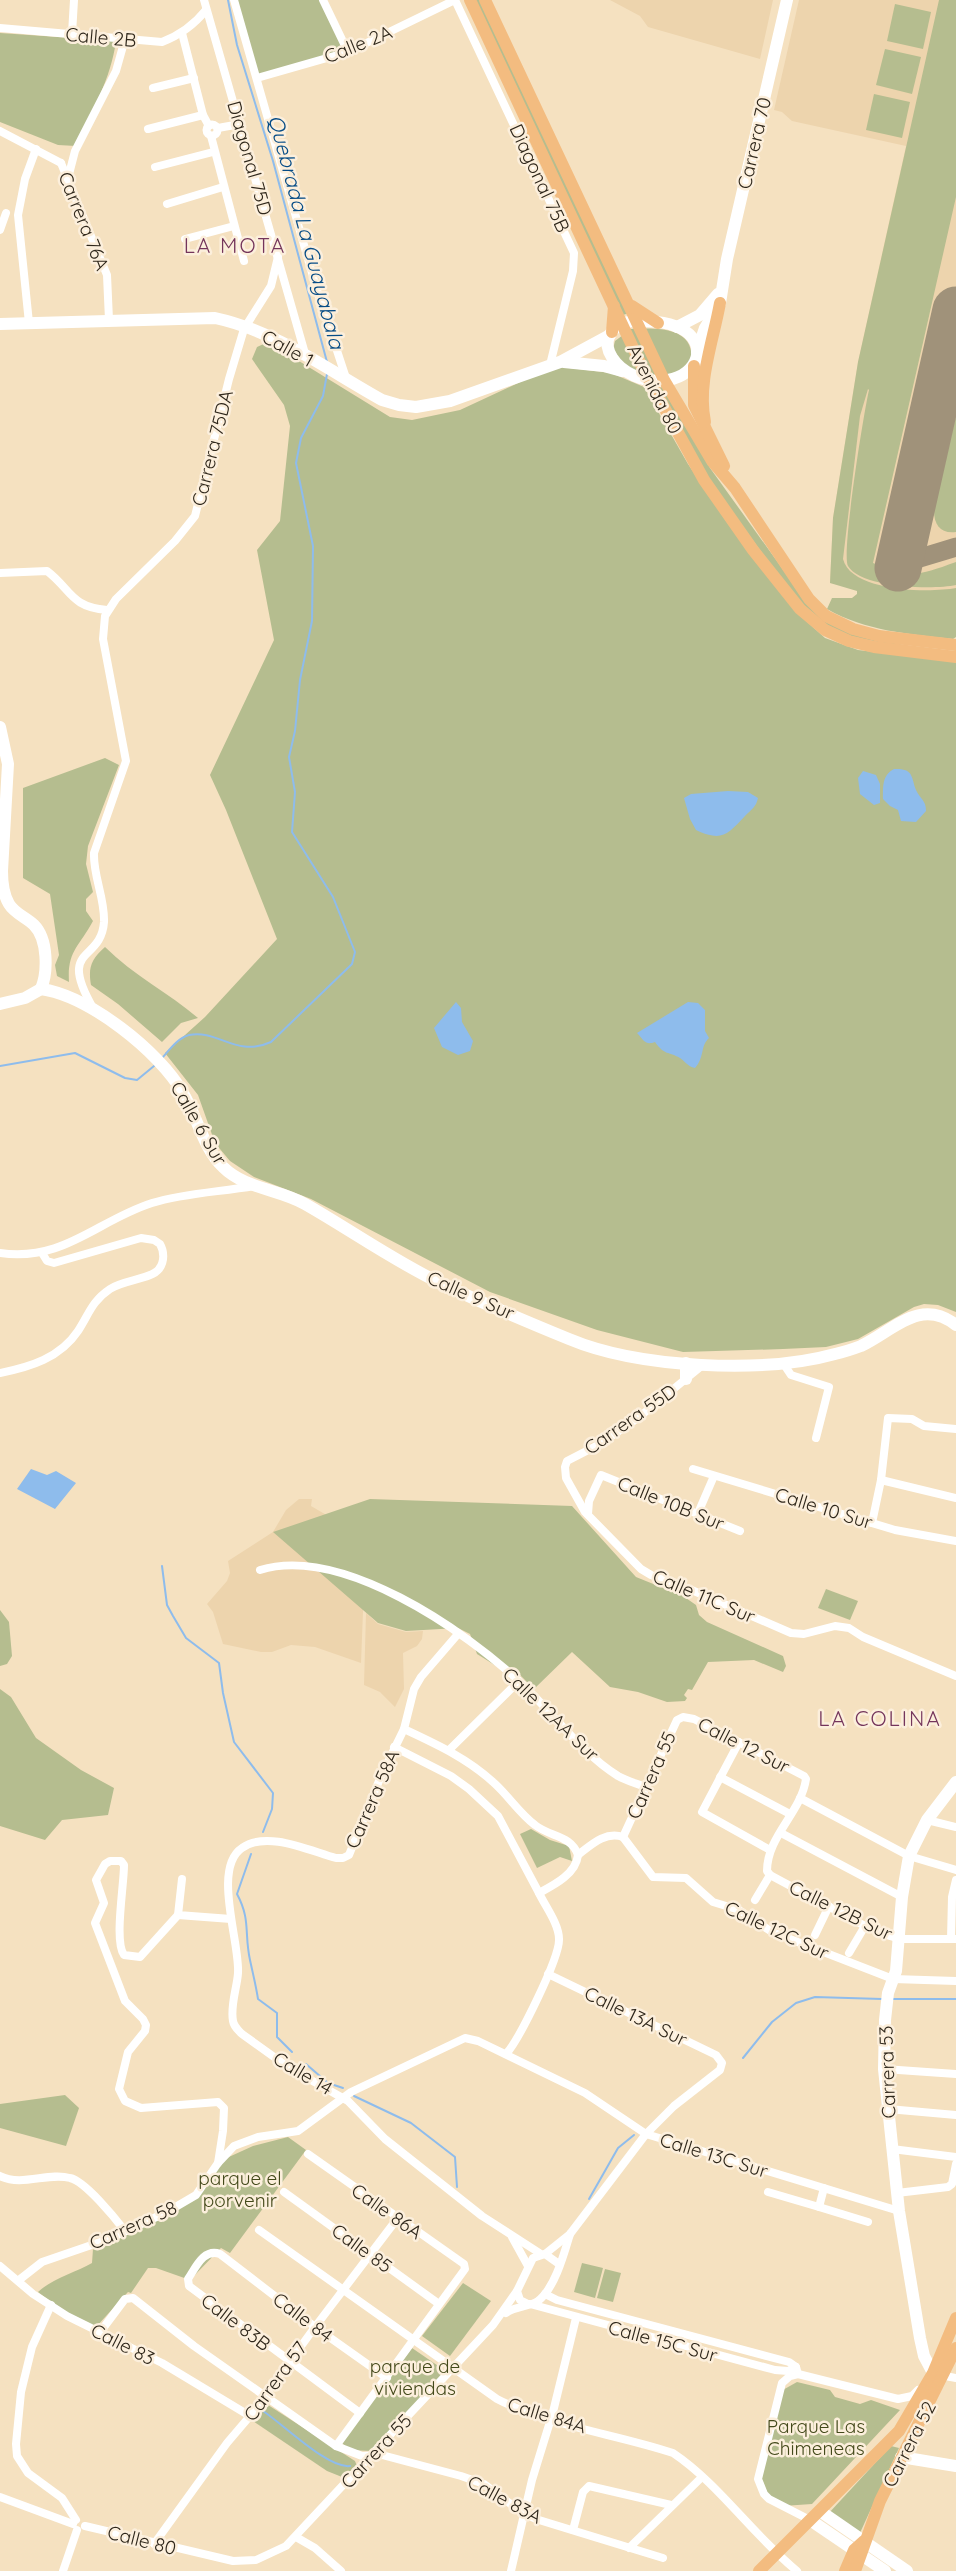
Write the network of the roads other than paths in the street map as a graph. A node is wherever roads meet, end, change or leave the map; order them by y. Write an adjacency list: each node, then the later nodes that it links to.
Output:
1 (74, 0): 14 (street)
2 (204, 0): 9 (street, Diagonal 75D)
3 (234, 0): 19 (street)
4 (323, 0): 16 (street)
5 (455, 0): 16 (street, Calle 2A); 17 (street, Diagonal 75B)
6 (470, 0): 17 (main road, Avenida 80)
7 (485, 0): 47 (main road, Avenida 80)
8 (787, 0): 45 (main road, Carrera 70)
9 (206, 10): 10 (street, Calle 2B); 11 (street, Diagonal 75D)
10 (196, 22): 11 (street); 13 (street, Calle 2B)
11 (210, 22): 22 (street, Diagonal 75D)
12 (0, 28): 14 (street, Calle 2B)
13 (182, 33): 15 (street, Calle 2B); 18 (street)
14 (72, 34): 15 (street, Calle 2B)
15 (125, 39): 29 (street)
16 (348, 51): 19 (street, Calle 2A)
17 (487, 51): 26 (street, Diagonal 75B); 27 (main road, Avenida 80)
18 (194, 78): 20 (street); 21 (street)
19 (257, 78): 63 (street)
20 (153, 88)
21 (203, 115): 23 (street); 24 (street)
22 (240, 124): 23 (street); 43 (street, Diagonal 75D)
23 (213, 127): 30 (street)
24 (148, 129)
25 (0, 131): 28 (street)
26 (522, 139): 27 (main road); 40 (street, Diagonal 75B)
27 (538, 143): 41 (main road, Avenida 80)
28 (36, 149): 31 (street); 37 (street)
29 (75, 151): 31 (street); 33 (street)
30 (214, 152): 32 (street); 34 (street)
31 (61, 163): 33 (street, Carrera 76A)
32 (155, 167)
33 (68, 179): 49 (street, Carrera 76A)
34 (223, 187): 35 (street); 38 (street)
35 (167, 204)
36 (3, 212): 37 (street); 39 (street)
37 (18, 215): 51 (street)
38 (234, 226): 42 (street); 44 (street)
39 (0, 230)
40 (564, 231): 41 (main road); 59 (street, Diagonal 75B)
41 (581, 234): 46 (main road, Avenida 80)
42 (185, 239)
43 (278, 257): 54 (street, Carrera 75DA); 58 (street, Diagonal 75D)
44 (244, 261)
45 (721, 287): 48 (main road, Carrera 70); 55 (main road, Carrera 70)
46 (614, 303): 50 (main road, Avenida 80); 56 (main road)
47 (628, 303): 50 (main road, Avenida 80); 52 (main road)
48 (720, 303): 57 (main road, Carrera 70); 65 (main road)
49 (109, 320): 51 (main road, Calle 1); 54 (main road, Calle 1)
50 (630, 322): 52 (main road); 56 (main road, Calle 1); 62 (main road, Avenida 80); 64 (main road, Avenida 80)
51 (29, 323): 53 (main road, Calle 1)
52 (658, 323): 55 (main road)
53 (0, 324)
54 (246, 326): 58 (main road, Calle 1); 68 (street, Carrera 75DA)
55 (677, 327): 57 (main road)
56 (611, 333): 59 (main road, Calle 1); 61 (main road)
57 (697, 352): 60 (main road, Carrera 70)
58 (307, 357): 63 (main road, Calle 1)
59 (555, 363): 61 (main road, Calle 1); 63 (main road, Calle 1)
60 (694, 366): 64 (main road); 65 (main road)
61 (625, 372): 62 (main road, Calle 1)
62 (648, 379): 64 (main road, Calle 1); 69 (main road, Avenida 80)
63 (346, 380)
64 (664, 380): 66 (main road, Avenida 80)
65 (707, 430): 66 (main road)
66 (735, 488): 69 (main road, Avenida 80)
67 (0, 573): 68 (street)
68 (107, 610): 73 (street)
69 (954, 647)
70 (0, 727): 71 (main road)
71 (41, 989): 72 (main road); 73 (main road, Calle 6 Sur)
72 (0, 1004)
73 (96, 1012): 74 (main road, Calle 6 Sur)
74 (256, 1186): 76 (street, Calle 9 Sur); 78 (main road, Calle 9 Sur)
75 (0, 1253): 76 (street, Calle 9 Sur)
76 (42, 1253): 81 (street)
77 (956, 1325): 79 (main road, Calle 9 Sur)
78 (686, 1363): 80 (main road, Calle 9 Sur); 82 (main road)
79 (783, 1363): 80 (main road, Calle 9 Sur); 84 (street)
80 (704, 1364): 82 (street, Carrera 55D)
81 (0, 1373)
82 (686, 1379): 87 (street, Carrera 55D)
83 (956, 1429): 88 (street)
84 (816, 1438)
85 (693, 1469): 86 (street, Calle 10 Sur)
86 (714, 1476): 91 (street); 92 (street, Calle 10 Sur)
87 (566, 1478): 90 (street, Calle 11C Sur)
88 (881, 1480): 89 (street); 92 (street)
89 (956, 1498)
90 (586, 1507): 91 (street, Calle 10B Sur); 97 (street, Calle 11C Sur)
91 (698, 1513): 93 (street, Calle 10B Sur)
92 (872, 1523): 94 (street, Calle 10 Sur)
93 (740, 1531)
94 (956, 1541)
95 (260, 1570): 96 (street, Calle 12AA Sur)
96 (458, 1634): 98 (street, Calle 12AA Sur); 100 (street, Carrera 58A)
97 (956, 1676)
98 (519, 1681): 103 (street); 106 (street, Calle 12AA Sur)
99 (683, 1717): 101 (street, Calle 12 Sur); 106 (street, Carrera 55)
100 (404, 1730): 102 (street, Carrera 58A); 103 (street)
101 (739, 1742): 104 (street); 107 (street, Calle 12 Sur)
102 (394, 1747): 113 (street, Carrera 58A); 121 (street)
103 (449, 1750): 115 (street)
104 (720, 1777): 108 (street); 114 (street)
105 (956, 1782): 109 (main road, Carrera 53)
106 (647, 1788): 112 (street, Carrera 55)
107 (800, 1798): 108 (street); 116 (street)
108 (790, 1814): 111 (street)
109 (927, 1820): 110 (street); 116 (main road, Carrera 53)
110 (956, 1827)
111 (781, 1833): 114 (street); 122 (street)
112 (623, 1837): 115 (street); 133 (street, Calle 12C Sur)
113 (239, 1850): 126 (street, Calle 14)
114 (770, 1850): 118 (street)
115 (578, 1855): 121 (street)
116 (909, 1856): 117 (street); 122 (main road, Carrera 53)
117 (956, 1870)
118 (770, 1875): 123 (street); 124 (street, Calle 12B Sur)
119 (182, 1879): 125 (street)
120 (956, 1880): 130 (street)
121 (539, 1893): 132 (street)
122 (902, 1897): 129 (main road, Carrera 53)
123 (755, 1900)
124 (829, 1906): 127 (street, Calle 12B Sur); 128 (street)
125 (178, 1916): 126 (street); 146 (street)
126 (231, 1919): 139 (street, Calle 14)
127 (865, 1926): 129 (street, Calle 12B Sur); 131 (street)
128 (815, 1935)
129 (900, 1939): 130 (street, Calle 12B Sur); 133 (main road, Carrera 53)
130 (953, 1939)
131 (849, 1953)
132 (548, 1974): 136 (street); 142 (street, Calle 13A Sur)
133 (893, 1979): 134 (street, Calle 12C Sur); 137 (main road, Carrera 53)
134 (956, 1981)
135 (465, 2038): 136 (street, Calle 13C Sur); 139 (street, Carrera 58)
136 (506, 2054): 142 (street, Calle 13C Sur)
137 (884, 2069): 138 (street); 140 (main road, Carrera 53)
138 (956, 2074)
139 (342, 2097): 146 (street, Carrera 58); 159 (street, Calle 14)
140 (888, 2109): 141 (street); 143 (main road, Carrera 53)
141 (956, 2115)
142 (646, 2134): 149 (street, Calle 13C Sur); 160 (street)
143 (892, 2149): 145 (street); 152 (main road, Carrera 53)
144 (308, 2154): 155 (street, Calle 86A)
145 (956, 2157)
146 (218, 2163): 158 (street, Carrera 58)
147 (956, 2164): 152 (street)
148 (0, 2176): 158 (street)
149 (824, 2188): 153 (street); 154 (street, Calle 13C Sur)
150 (768, 2192): 153 (street)
151 (284, 2193): 162 (street, Calle 85)
152 (897, 2193): 154 (main road, Carrera 53)
153 (819, 2207): 156 (street)
154 (899, 2211): 185 (main road, Carrera 53)
155 (397, 2219): 162 (street, Carrera 57); 171 (street, Calle 86A)
156 (868, 2222)
157 (259, 2230): 168 (street, Calle 84A)
158 (125, 2231): 167 (street, Carrera 58)
159 (511, 2234): 163 (street); 165 (street)
160 (570, 2234): 163 (street); 164 (street)
161 (220, 2254): 177 (street, Calle 84); 181 (street, Calle 83B)
162 (371, 2254): 168 (street, Carrera 57); 171 (street, Calle 85)
163 (543, 2254): 164 (street); 165 (street)
164 (559, 2264): 170 (street)
165 (528, 2266): 169 (street, Carrera 55)
166 (1, 2270): 167 (street, Calle 83)
167 (19, 2280): 173 (street, Calle 83)
168 (343, 2290): 177 (street, Carrera 57); 179 (street, Calle 84A)
169 (517, 2291): 172 (street); 176 (street, Carrera 55)
170 (545, 2294): 172 (street, Carrera 55); 184 (street, Calle 15C Sur)
171 (439, 2304): 179 (street)
172 (529, 2304): 174 (street, Calle 15C Sur); 176 (street, Carrera 55)
173 (51, 2305): 178 (street, Calle 83); 202 (street)
174 (576, 2318): 183 (street, Calle 15C Sur); 191 (street)
175 (956, 2318): 185 (main road, Carrera 52)
176 (498, 2319): 182 (street, Carrera 55)
177 (314, 2326): 181 (street, Carrera 57); 186 (street, Calle 84)
178 (101, 2331): 188 (street, Calle 83A); 190 (street, Calle 83)
179 (413, 2339): 182 (street, Calle 84A); 186 (street)
180 (956, 2348): 185 (main road, Carrera 52)
181 (290, 2362): 188 (street, Carrera 57); 189 (street, Calle 83B)
182 (454, 2369): 191 (street, Calle 84A); 193 (street, Carrera 55)
183 (775, 2370): 184 (street, Calle 15C Sur); 187 (street)
184 (797, 2371): 185 (street, Calle 15C Sur); 187 (street)
185 (944, 2376): 194 (main road, Carrera 52); 199 (main road)
186 (387, 2378): 189 (street)
187 (782, 2383): 201 (street)
188 (263, 2398): 190 (street, Carrera 57); 192 (street, Calle 83A)
189 (360, 2413): 192 (street)
190 (250, 2416): 205 (street, Carrera 57)
191 (551, 2419): 196 (street, Calle 84A); 200 (street)
192 (337, 2446): 193 (street, Calle 83A)
193 (372, 2455): 200 (street, Calle 83A); 204 (street, Carrera 55)
194 (901, 2457): 195 (main road); 207 (main road, Carrera 52)
195 (956, 2466)
196 (702, 2477): 198 (street); 208 (street, Calle 84A)
197 (0, 2497): 202 (street, Calle 80)
198 (671, 2505): 203 (street); 206 (street)
199 (820, 2511): 201 (main road); 207 (main road)
200 (524, 2514): 203 (street, Calle 83A); 215 (street)
201 (810, 2521): 207 (main road); 208 (main road)
202 (78, 2525): 205 (street, Calle 80); 212 (street)
203 (573, 2530): 206 (street, Calle 83A)
204 (296, 2537): 210 (street, Carrera 55); 211 (street)
205 (154, 2544): 210 (street, Calle 80)
206 (629, 2548): 209 (street, Calle 83A)
207 (860, 2549): 218 (main road, Carrera 52); 219 (main road, Carrera 52); 220 (main road); 221 (main road)
208 (775, 2554): 216 (main road); 217 (street, Calle 84A)
209 (663, 2558)
210 (240, 2561)
211 (329, 2561): 213 (street); 214 (street)
212 (62, 2571)
213 (321, 2571)
214 (341, 2571)
215 (511, 2571)
216 (759, 2571)
217 (797, 2571)
218 (845, 2571)
219 (855, 2571)
220 (885, 2571)
221 (907, 2571)

